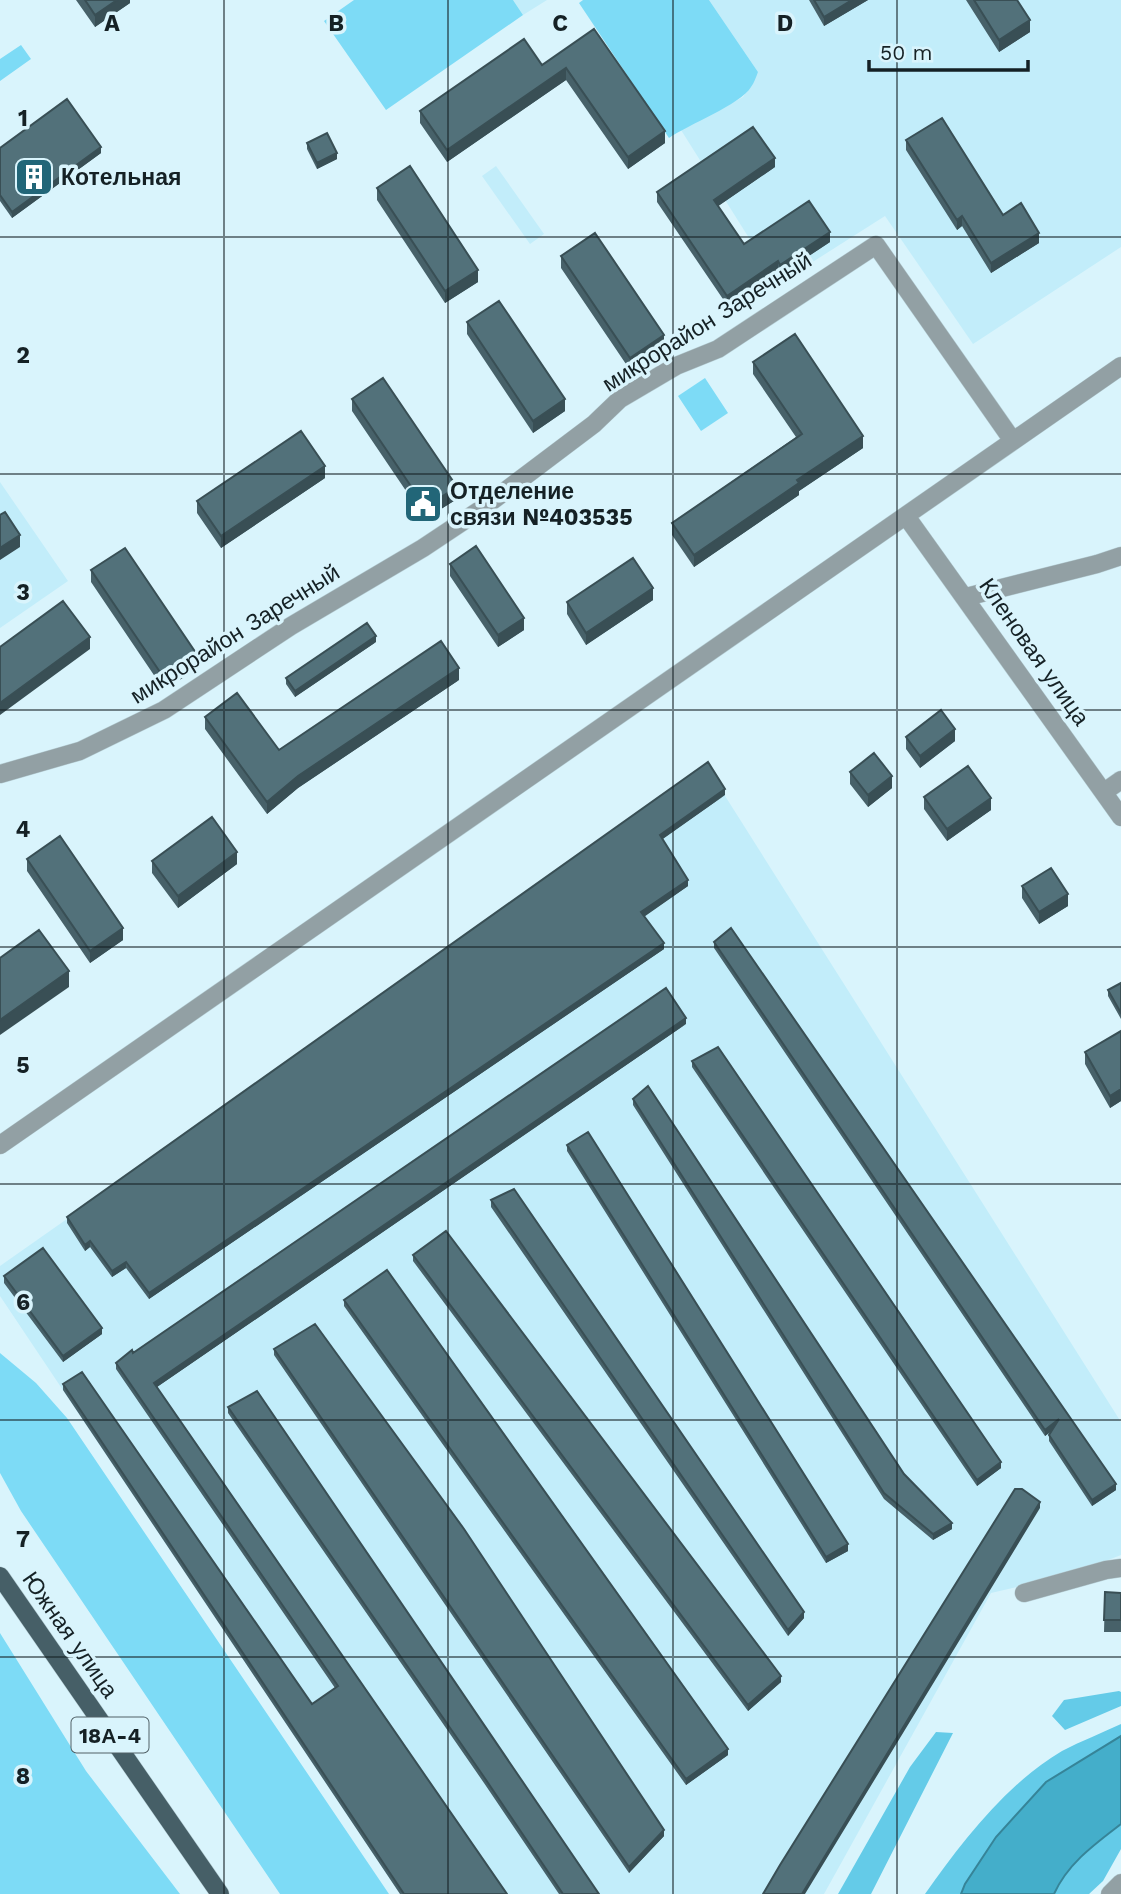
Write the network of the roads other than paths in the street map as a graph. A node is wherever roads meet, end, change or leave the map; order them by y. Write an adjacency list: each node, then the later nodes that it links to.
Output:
1 (1121, 366): 2 (street)
2 (1013, 441): 3 (street); 6 (street, микрорайон Заречный)
3 (906, 516): 5 (street, Кленовая улица); 10 (street)
4 (1121, 556): 5 (street)
5 (966, 597): 8 (street, Кленовая улица)
6 (0, 774)
7 (1121, 780): 8 (street)
8 (1104, 792): 9 (street, Кленовая улица)
9 (1121, 817)
10 (0, 1145)
11 (1121, 1568): 13 (street)
12 (0, 1576): 15 (main road, Южная улица / 18А-4)
13 (1024, 1593)
14 (1121, 1883): 16 (street)
15 (220, 1894)
16 (1110, 1894)

